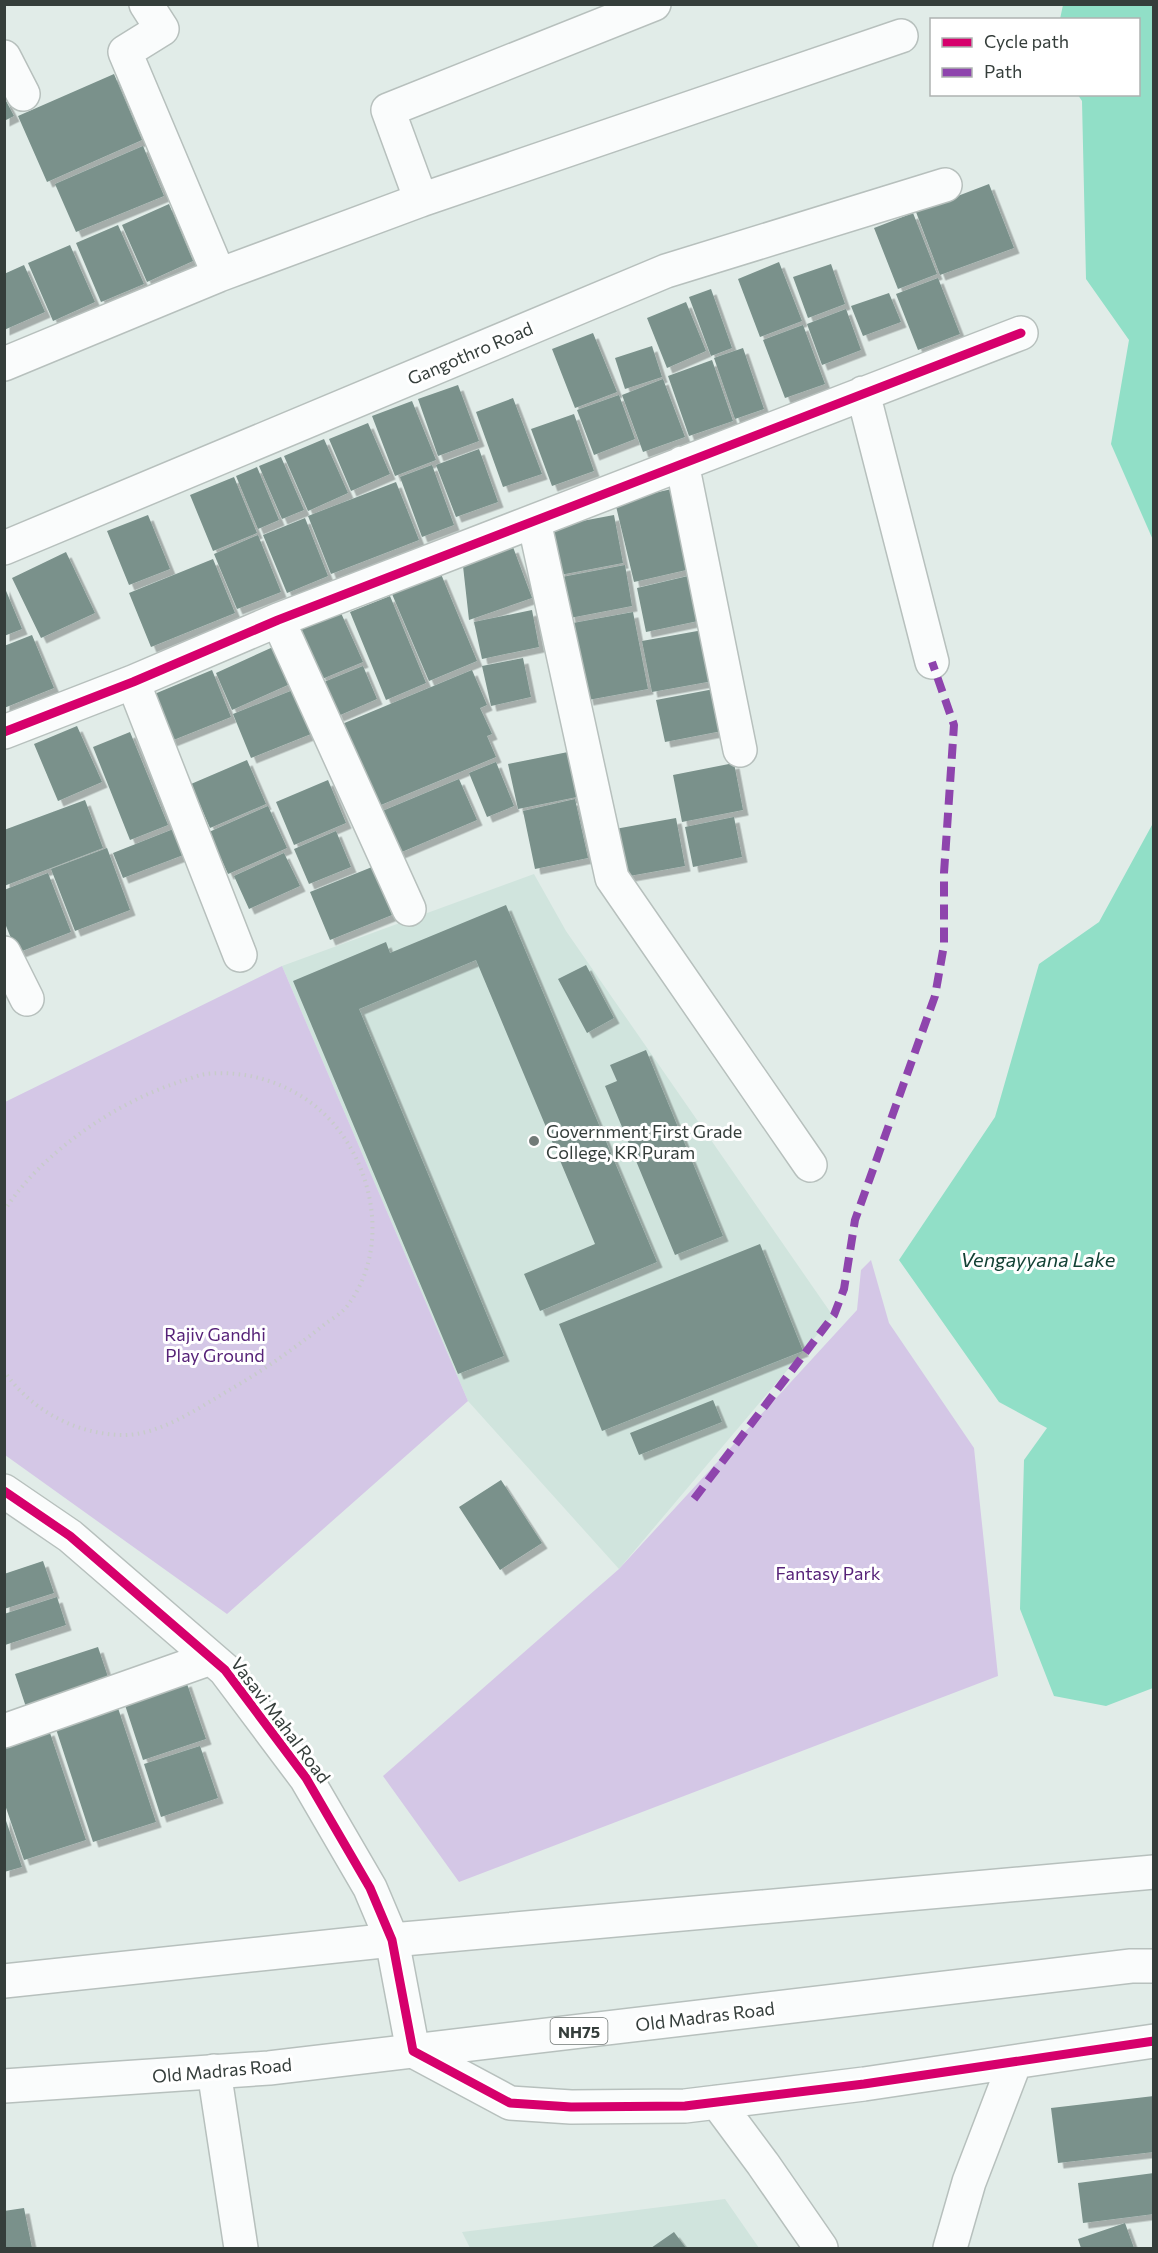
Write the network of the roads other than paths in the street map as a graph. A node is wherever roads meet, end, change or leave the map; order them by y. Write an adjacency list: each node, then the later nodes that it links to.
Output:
1 (146, 4): 8 (main road)
2 (654, 4): 7 (main road)
3 (901, 36): 7 (main road)
4 (4, 57): 5 (main road)
5 (23, 94)
6 (945, 184): 14 (main road, Gangothro Road)
7 (421, 200): 8 (main road)
8 (219, 275): 10 (main road)
9 (1021, 333): 11 (main road)
10 (4, 364)
11 (863, 393): 12 (main road); 16 (main road)
12 (682, 463): 13 (main road); 19 (main road)
13 (534, 521): 15 (main road); 24 (main road)
14 (4, 548)
15 (278, 620): 17 (main road); 20 (main road)
16 (932, 662)
17 (133, 682): 18 (main road); 22 (main road)
18 (4, 732)
19 (740, 750)
20 (409, 909)
21 (4, 953): 23 (main road)
22 (240, 955)
23 (27, 999)
24 (810, 1165)
25 (4, 1491): 26 (main road, Vasavi Mahal Road)
26 (211, 1658): 27 (main road); 29 (main road, Vasavi Mahal Road)
27 (4, 1731)
28 (1154, 1872): 29 (main road)
29 (392, 1940): 31 (main road); 33 (main road, Vasavi Mahal Road)
30 (1154, 1966): 33 (main road, Old Madras Road / NH75)
31 (4, 1981)
32 (1154, 2041): 34 (main road)
33 (413, 2051): 35 (main road, Old Madras Road / NH75); 37 (main road)
34 (1015, 2062): 37 (main road); 40 (main road)
35 (214, 2071): 36 (main road, Old Madras Road / NH75); 38 (main road)
36 (4, 2086)
37 (717, 2102): 39 (main road)
38 (241, 2248)
39 (821, 2248)
40 (950, 2248)

